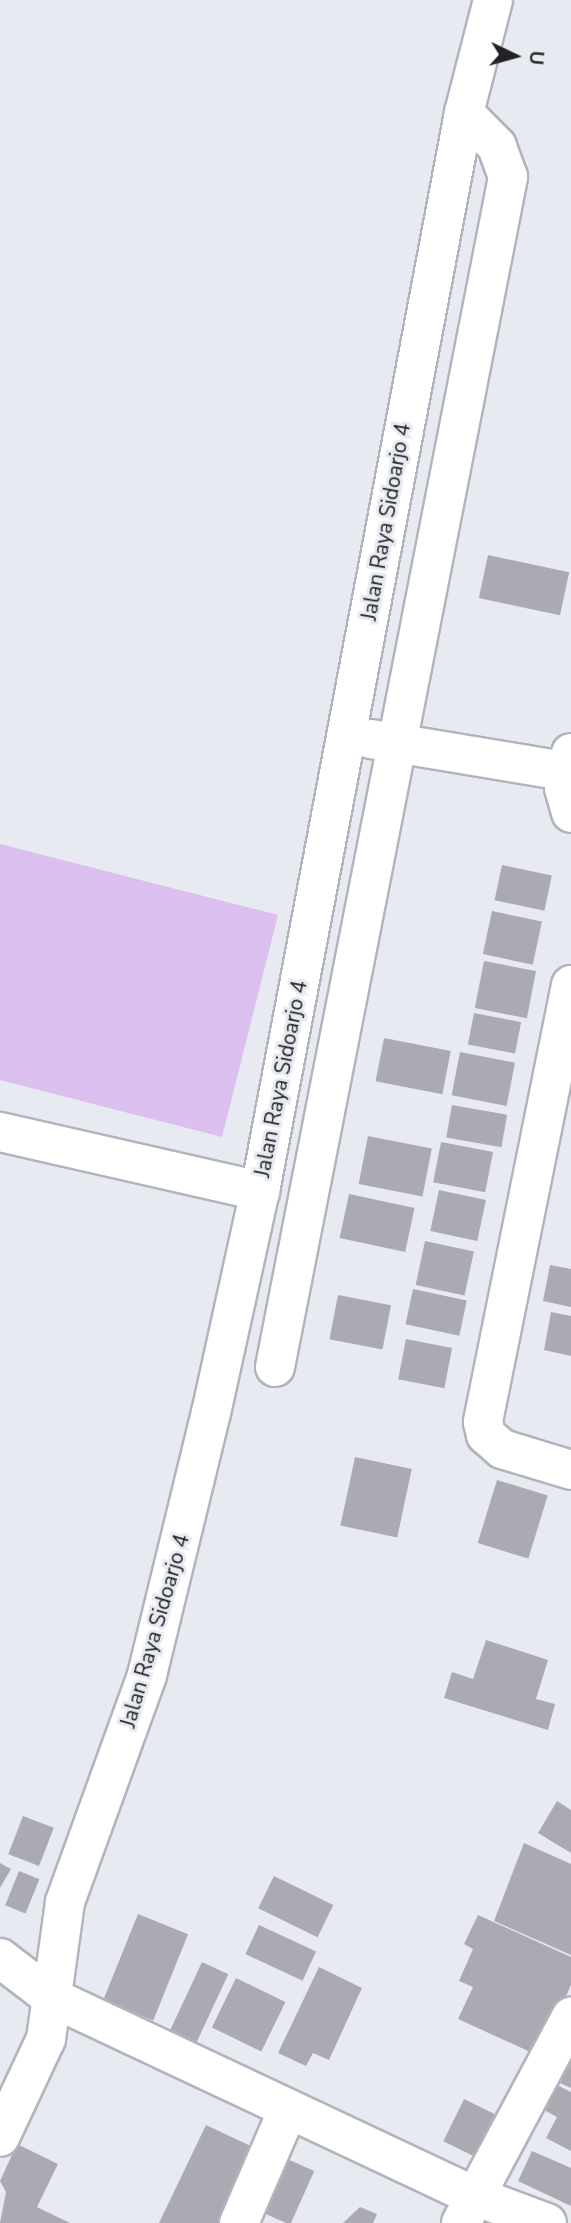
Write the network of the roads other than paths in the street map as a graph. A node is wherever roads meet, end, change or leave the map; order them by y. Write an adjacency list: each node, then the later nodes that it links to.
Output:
1 (493, 0): 2 (street, Jalan Raya Sidoarjo 4)
2 (464, 113): 3 (street, Jalan Raya Sidoarjo 4); 4 (street)
3 (348, 735): 4 (street); 9 (street, Jalan Raya Sidoarjo 4)
4 (395, 743): 5 (street); 10 (street)
5 (568, 762): 6 (street)
6 (571, 813)
7 (571, 985): 11 (street)
8 (0, 1132): 9 (street)
9 (260, 1191): 13 (street, Jalan Raya Sidoarjo 4)
10 (275, 1367)
11 (571, 1470)
12 (0, 1958): 13 (street)
13 (51, 1997): 15 (street); 16 (street, Jalan Raya Sidoarjo 4)
14 (571, 2017): 17 (street)
15 (288, 2110): 17 (street); 18 (street)
16 (0, 2137)
17 (467, 2209): 19 (street)
18 (239, 2223)
19 (547, 2223)

